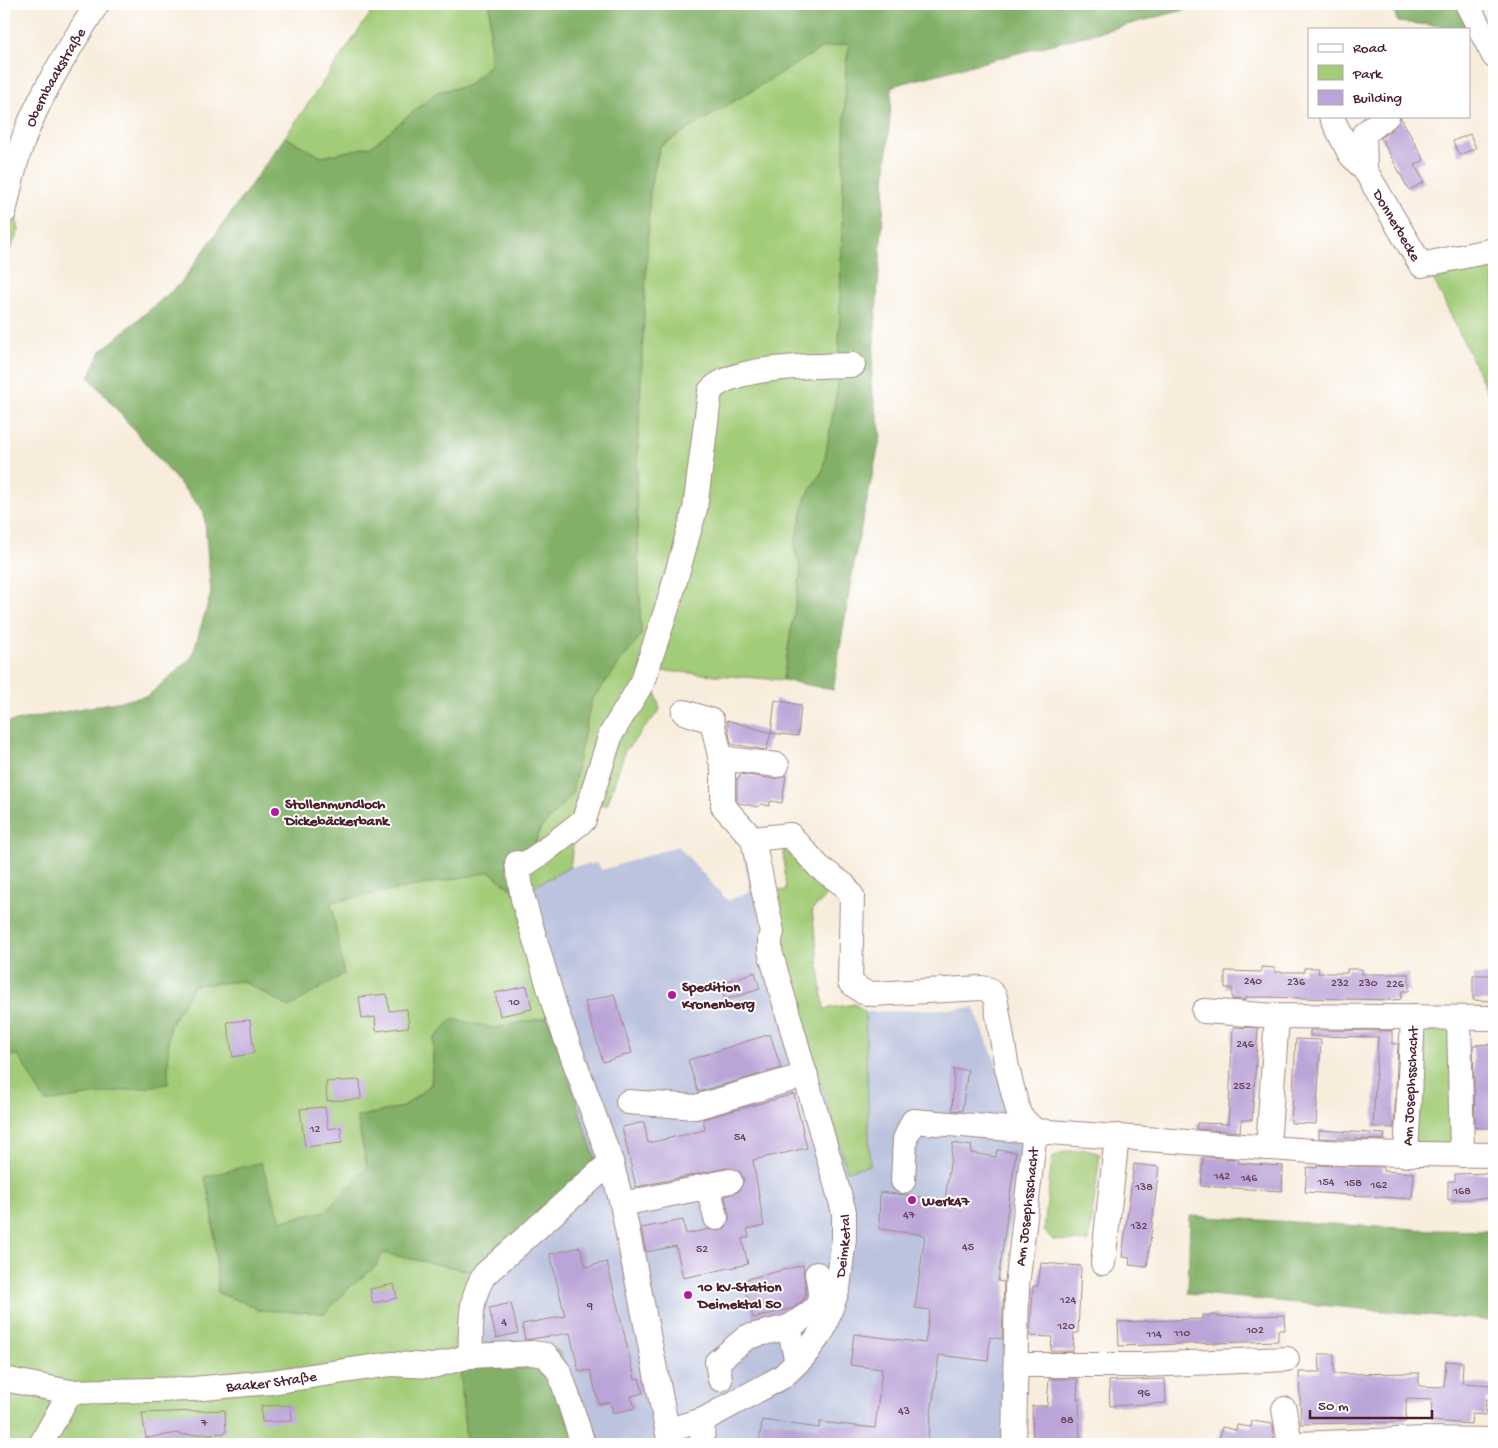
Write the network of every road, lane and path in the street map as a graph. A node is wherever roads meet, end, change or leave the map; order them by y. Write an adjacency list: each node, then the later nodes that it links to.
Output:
1 (97, 4): 7 (street, Obernbaakstraße)
2 (1467, 4): 3 (street)
3 (1494, 56)
4 (1332, 118): 6 (street, Donnerbecke)
5 (1384, 118): 6 (street, Donnerbecke)
6 (1365, 170): 8 (street, Donnerbecke)
7 (4, 212)
8 (1494, 250)
9 (853, 365): 27 (street, Deimketal)
10 (684, 712): 11 (street)
11 (720, 758): 12 (street); 13 (street)
12 (777, 765)
13 (752, 839): 19 (street, Deimketal); 21 (street)
14 (1204, 1011): 15 (street, Am Josephsschacht)
15 (1277, 1016): 16 (street, Am Josephsschacht); 23 (street)
16 (1413, 1018): 17 (street, Am Josephsschacht); 24 (street, Am Josephsschacht)
17 (1459, 1018): 18 (street, Am Josephsschacht); 25 (street)
18 (1494, 1018)
19 (806, 1075): 20 (street); 38 (street, Deimketal)
20 (628, 1102)
21 (1035, 1131): 22 (street, Am Josephsschacht); 29 (street); 39 (street, Am Josephsschacht)
22 (1117, 1136): 23 (street, Am Josephsschacht); 33 (street)
23 (1268, 1148): 24 (street, Am Josephsschacht)
24 (1406, 1155): 25 (street, Am Josephsschacht)
25 (1462, 1155): 26 (street, Am Josephsschacht)
26 (1494, 1156)
27 (611, 1162): 31 (street, Deimketal); 36 (street)
28 (730, 1181): 30 (street)
29 (903, 1181)
30 (696, 1188): 31 (street); 32 (street)
31 (622, 1204): 45 (street, Deimketal)
32 (716, 1218)
33 (1103, 1263)
34 (817, 1274): 35 (street)
35 (790, 1327): 38 (street); 41 (street)
36 (470, 1356): 42 (street, Baaker Straße); 48 (street, Baaker Straße)
37 (1286, 1359): 39 (street)
38 (797, 1362): 44 (street, Deimketal)
39 (1017, 1365): 50 (street, Am Josephsschacht)
40 (4, 1379): 42 (street, Baaker Straße)
41 (720, 1379)
42 (70, 1392): 47 (street)
43 (1284, 1409): 51 (street)
44 (703, 1420): 45 (street, Deimketal); 49 (street)
45 (670, 1437)
46 (1494, 1440): 52 (street)
47 (41, 1444)
48 (583, 1444)
49 (702, 1444)
50 (1014, 1444)
51 (1290, 1444)
52 (1297, 1444)

